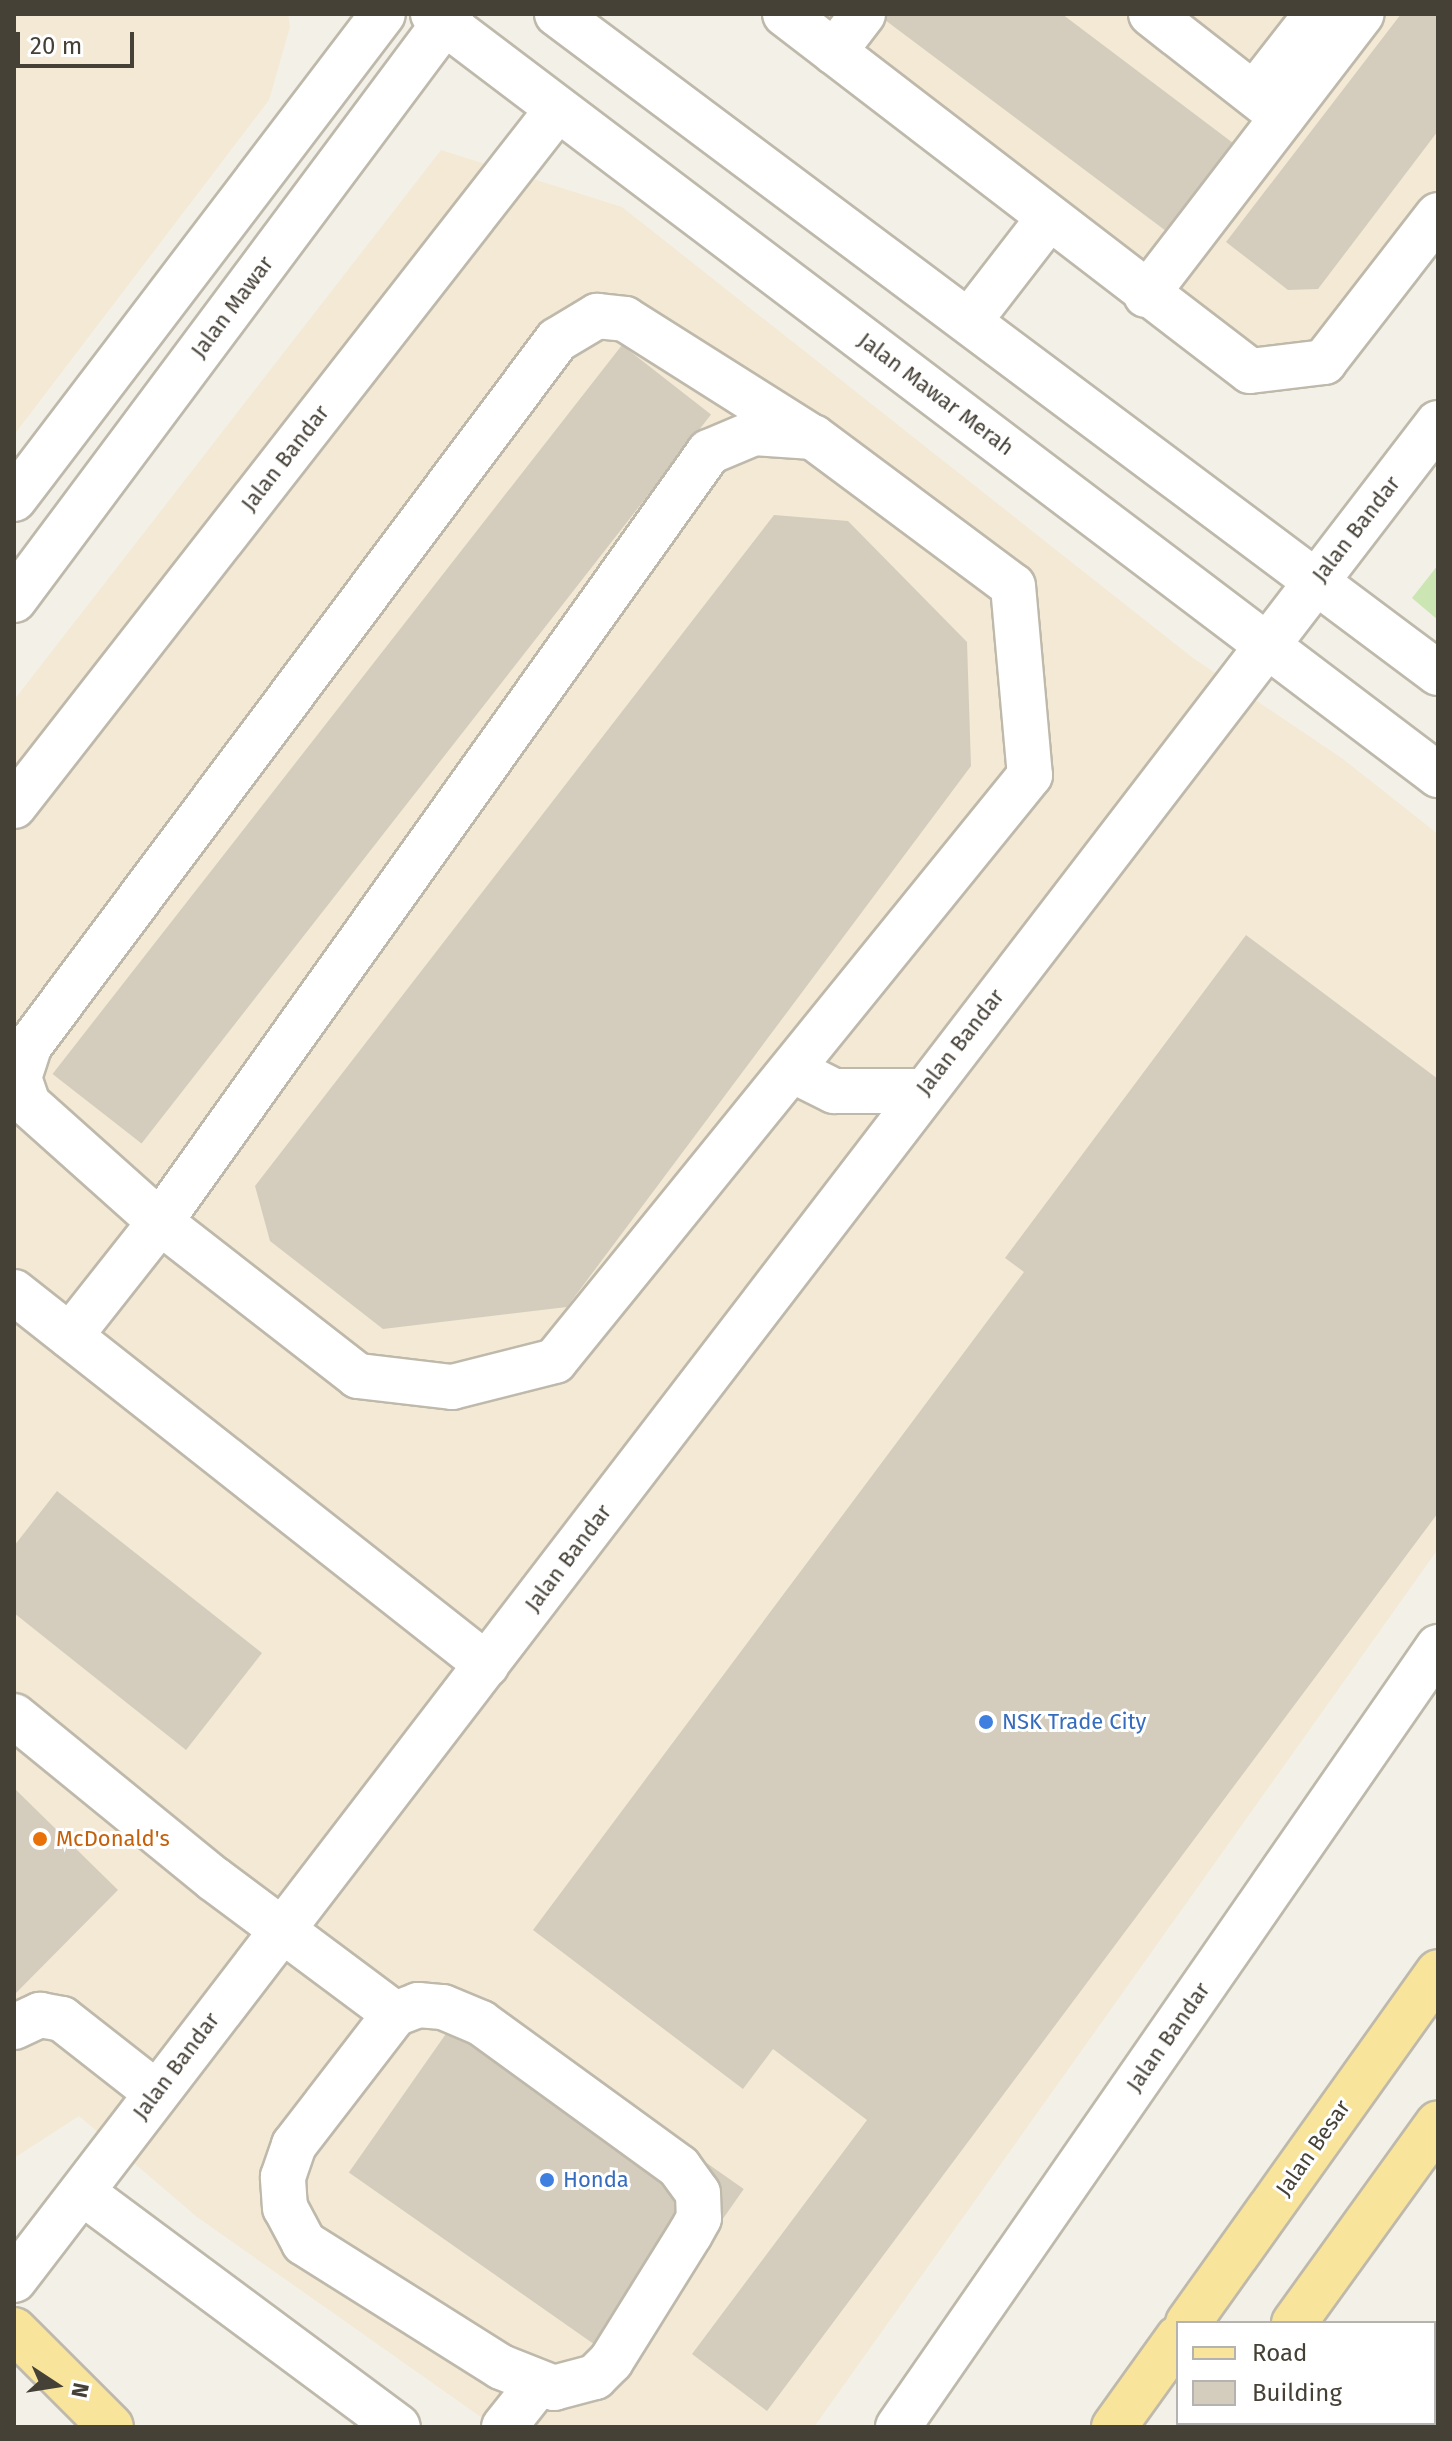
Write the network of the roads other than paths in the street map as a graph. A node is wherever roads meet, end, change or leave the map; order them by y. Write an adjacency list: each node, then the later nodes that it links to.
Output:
1 (383, 14): 17 (street)
2 (557, 14): 14 (street)
3 (785, 14): 8 (street)
4 (863, 14): 8 (street)
5 (1151, 14): 9 (street)
6 (443, 17): 10 (street, Jalan Mawar Merah); 19 (street, Jalan Mawar)
7 (1333, 20): 9 (street)
8 (834, 52): 11 (street)
9 (1268, 106): 13 (street)
10 (557, 110): 20 (street, Jalan Mawar Merah); 23 (street, Jalan Bandar)
11 (1048, 219): 13 (street); 14 (street)
12 (1436, 222): 13 (street)
13 (1146, 295)
14 (970, 320): 18 (street)
15 (1438, 423): 18 (street, Jalan Bandar)
16 (813, 437): 24 (street); 28 (street); 28 (street)
17 (14, 499)
18 (1317, 579): 20 (street, Jalan Bandar); 21 (street)
19 (14, 600)
20 (1269, 643): 22 (street, Jalan Mawar Merah); 26 (street, Jalan Bandar)
21 (1438, 673)
22 (1438, 775)
23 (14, 806)
24 (794, 1071): 25 (street); 28 (street)
25 (834, 1091): 26 (street); 27 (street)
26 (922, 1091): 27 (street, Jalan Bandar)
27 (869, 1160): 32 (street, Jalan Bandar)
28 (160, 1222): 30 (street)
29 (14, 1292): 30 (street)
30 (70, 1336): 32 (street)
31 (1438, 1647): 50 (street, Jalan Bandar)
32 (487, 1665): 34 (street, Jalan Bandar)
33 (14, 1716): 34 (street)
34 (282, 1927): 36 (street); 38 (street, Jalan Bandar)
35 (1438, 1972): 42 (main road, Jalan Besar)
36 (395, 2014): 46 (street); 46 (street)
37 (14, 2027): 38 (street)
38 (155, 2092): 40 (street, Jalan Bandar)
39 (1438, 2123): 43 (main road)
40 (83, 2193): 41 (street, Jalan Bandar); 48 (street)
41 (14, 2280)
42 (1189, 2321)
43 (1295, 2321)
44 (14, 2330): 47 (main road)
45 (1176, 2341): 51 (main road)
46 (539, 2383): 49 (street)
47 (111, 2427)
48 (398, 2427)
49 (504, 2427)
50 (898, 2427)
51 (1114, 2427)

